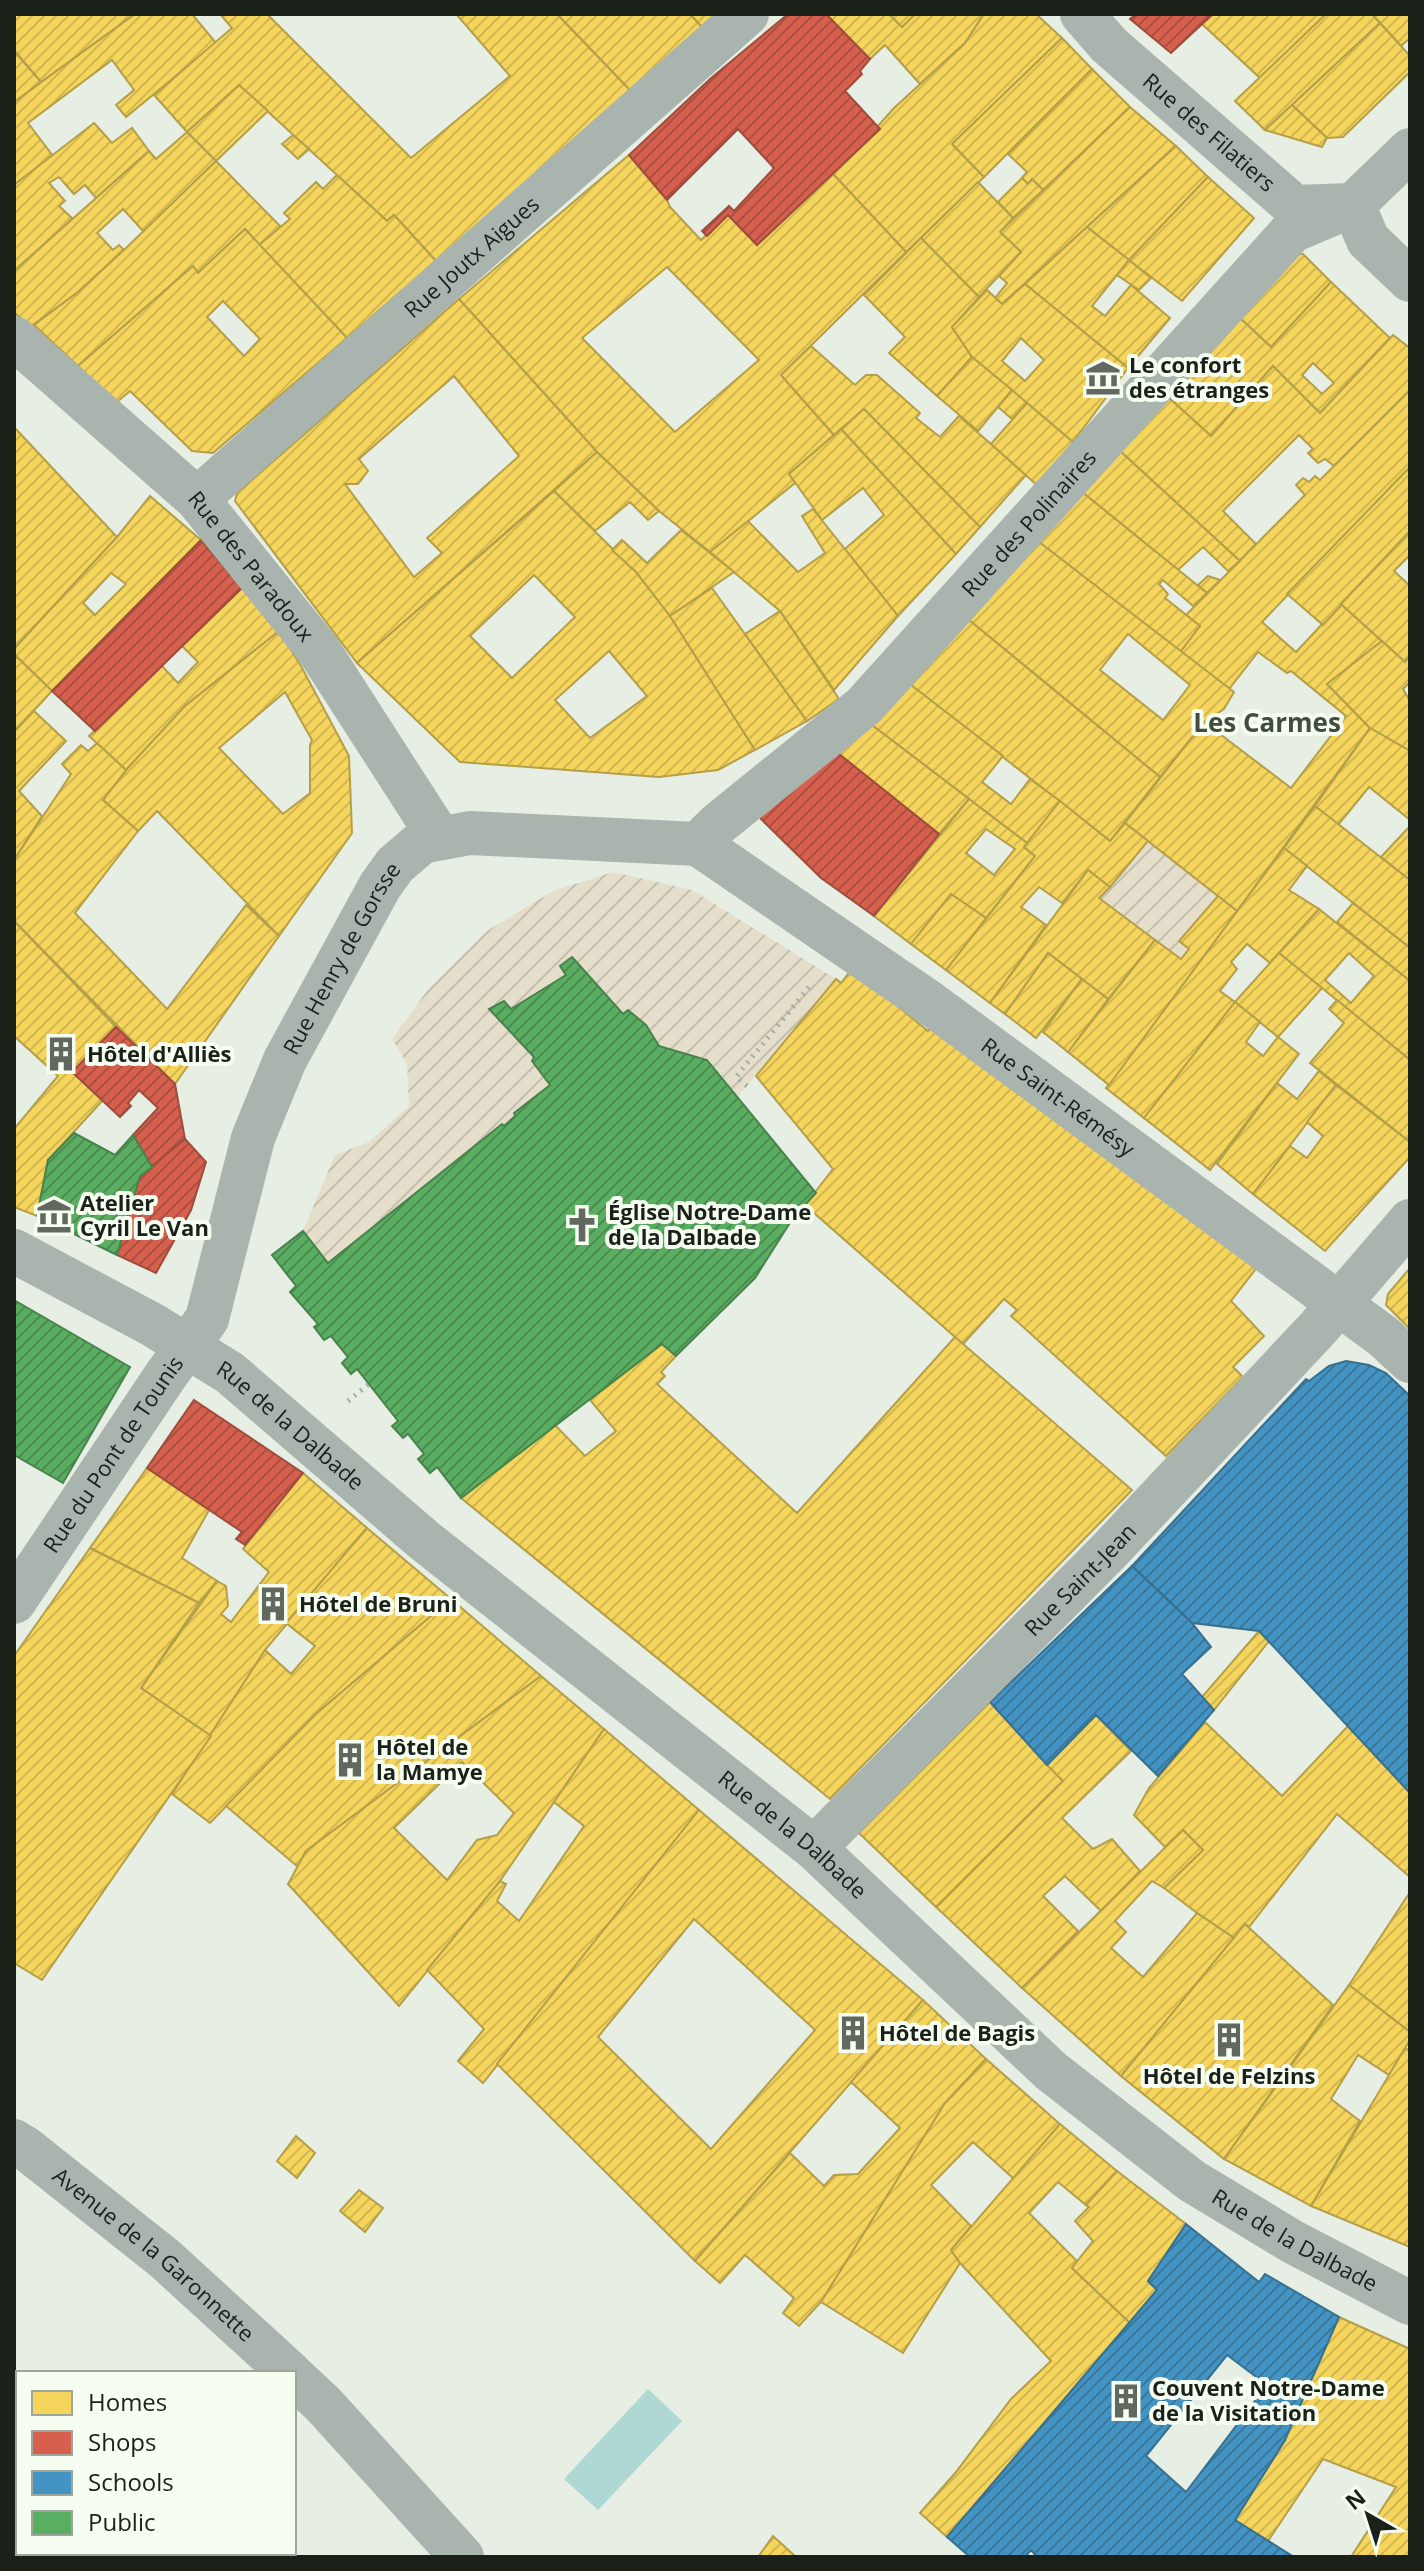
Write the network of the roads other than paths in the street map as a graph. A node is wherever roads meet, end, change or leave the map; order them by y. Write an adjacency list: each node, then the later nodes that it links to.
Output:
1 (747, 14): 7 (street, Rue Joutx Aigues)
2 (1082, 14): 4 (street, Rue des Filatiers)
3 (1410, 150): 4 (street)
4 (1353, 205): 5 (street); 9 (street, Rue des Polinaires)
5 (1410, 280)
6 (14, 338): 7 (street, Rue des Paradoux)
7 (197, 499): 8 (street, Rue des Paradoux)
8 (439, 837): 9 (street, Rue Henry de Gorsse); 13 (street, Rue Henry de Gorsse)
9 (698, 844): 12 (street, Rue Saint-Rémésy)
10 (1410, 1221): 12 (street, Rue Saint-Jean)
11 (14, 1251): 13 (street, Rue de la Dalbade)
12 (1338, 1304): 14 (street, Rue Saint-Rémésy); 16 (street, Rue Saint-Jean)
13 (188, 1347): 15 (street, Rue du Pont de Tounis); 16 (street, Rue de la Dalbade)
14 (1410, 1361)
15 (14, 1602)
16 (814, 1848): 18 (street, Rue de la Dalbade)
17 (14, 2141): 19 (street, Avenue de la Garonnette)
18 (1410, 2303)
19 (288, 2371)
20 (296, 2379): 21 (street, Avenue de la Garonnette)
21 (462, 2557)

